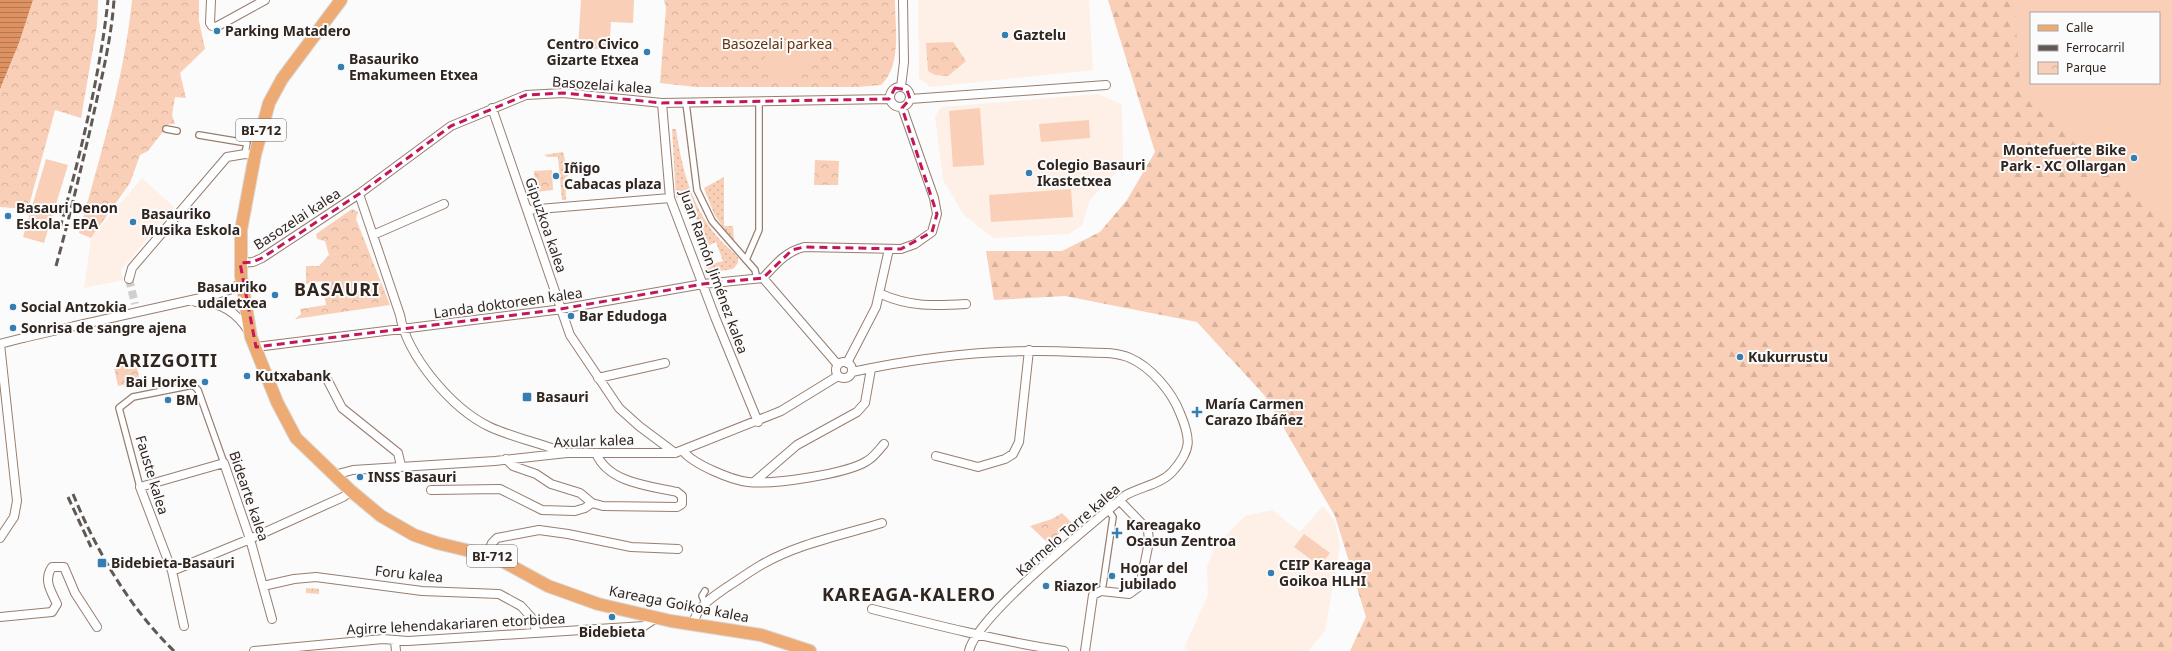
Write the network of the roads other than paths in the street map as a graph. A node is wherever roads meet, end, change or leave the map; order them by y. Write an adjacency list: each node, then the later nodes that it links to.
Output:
1 (211, 0): 2 (street)
2 (265, 0)
3 (902, 0): 6 (street)
4 (339, 1): 17 (main road, Kareaga Goikoa kalea / BI-712)
5 (1106, 85): 8 (street)
6 (901, 87): 7 (street); 8 (street)
7 (890, 99): 9 (street, Basozelai kalea); 12 (street)
8 (910, 99): 12 (street)
9 (759, 102): 11 (street, Basozelai kalea); 24 (street)
10 (662, 103): 11 (street, Basozelai kalea); 13 (street, Basozelai kalea); 19 (street, Juan Ramón Jiménez kalea)
11 (686, 103): 24 (street)
12 (902, 107): 23 (street)
13 (492, 108): 18 (street, Basozelai kalea); 21 (street, Gipuzkoa kalea)
14 (166, 129): 15 (street)
15 (177, 131)
16 (199, 135): 17 (street)
17 (250, 155): 25 (main road, Kareaga Goikoa kalea / BI-712); 27 (street)
18 (359, 194): 22 (street); 25 (street, Basozelai kalea)
19 (670, 198): 21 (street); 29 (street, Juan Ramón Jiménez kalea)
20 (444, 204): 22 (street)
21 (527, 210): 34 (street, Gipuzkoa kalea)
22 (373, 235): 36 (street)
23 (889, 249): 26 (street); 30 (street)
24 (746, 260): 26 (street)
25 (240, 262): 28 (main road, Kareaga Goikoa kalea / BI-712)
26 (760, 278): 29 (street, Landa doktoreen kalea); 42 (street)
27 (129, 279)
28 (242, 283): 31 (street); 32 (main road, Kareaga Goikoa kalea / BI-712)
29 (703, 284): 34 (street, Landa doktoreen kalea); 49 (street, Juan Ramón Jiménez kalea)
30 (881, 294): 33 (street); 40 (street)
31 (178, 303): 35 (street); 38 (street, bridge)
32 (246, 303): 35 (street); 37 (main road, Kareaga Goikoa kalea / BI-712)
33 (966, 304)
34 (561, 309): 36 (street, Landa doktoreen kalea); 46 (street, Gipuzkoa kalea)
35 (233, 312): 37 (street)
36 (403, 330): 37 (street, Landa doktoreen kalea); 52 (street)
37 (254, 342): 58 (main road, Kareaga Goikoa kalea / BI-712)
38 (0, 344): 68 (street)
39 (1029, 350): 43 (street, Karmelo Torre kalea); 54 (street); 64 (street, Karmelo Torre kalea)
40 (847, 362): 42 (street); 44 (street)
41 (666, 363): 46 (street)
42 (838, 365): 45 (street)
43 (871, 369): 44 (street, Karmelo Torre kalea); 59 (street)
44 (852, 372): 45 (street)
45 (838, 376): 49 (street, Axular kalea)
46 (598, 378): 51 (street, Gipuzkoa kalea)
47 (328, 381): 57 (street)
48 (193, 385): 56 (street, Bidearte kalea); 60 (street, Fauste kalea)
49 (758, 422): 51 (street, Axular kalea)
50 (884, 444): 59 (street, Gipuzkoa kalea)
51 (679, 452): 53 (street, Axular kalea); 59 (street, Gipuzkoa kalea)
52 (567, 453): 53 (street, Axular kalea); 55 (street, Axular kalea)
53 (596, 453): 65 (street)
54 (936, 456)
55 (506, 460): 57 (street, Axular kalea); 65 (street)
56 (224, 463): 60 (street); 69 (street, Bidearte kalea)
57 (401, 466): 58 (street, Axular kalea)
58 (334, 475): 62 (main road, Kareaga Goikoa kalea / BI-712)
59 (754, 482)
60 (140, 488): 72 (street, Fauste kalea)
61 (431, 490): 65 (street)
62 (351, 491): 69 (street); 71 (main road, Kareaga Goikoa kalea / BI-712)
63 (1111, 496): 66 (street)
64 (1120, 501): 66 (street, Karmelo Torre kalea); 92 (street)
65 (592, 503)
66 (1108, 510): 73 (street); 85 (street, Karmelo Torre kalea)
67 (882, 523): 76 (street)
68 (0, 538)
69 (250, 539): 72 (street); 74 (street, Bidearte kalea)
70 (678, 549): 71 (street)
71 (488, 555): 79 (main road, Kareaga Goikoa kalea / BI-712)
72 (172, 571): 82 (street, Fauste kalea)
73 (1103, 585)
74 (262, 586): 80 (street, Bidearte kalea); 84 (street, Foru kalea)
75 (705, 591): 76 (street)
76 (705, 603): 81 (street)
77 (872, 609): 85 (street)
78 (0, 617): 83 (street)
79 (656, 618): 81 (main road, Kareaga Goikoa kalea / BI-712); 84 (street, Agirre lehendakariaren etorbidea)
80 (272, 619)
81 (693, 624): 89 (main road, Kareaga Goikoa kalea / BI-712)
82 (184, 626)
83 (97, 627)
84 (537, 632): 86 (street, Agirre lehendakariaren etorbidea)
85 (978, 633): 90 (street, Karmelo Torre kalea); 91 (street)
86 (395, 641): 87 (street, Agirre lehendakariaren etorbidea); 88 (street)
87 (254, 651)
88 (396, 651)
89 (810, 651)
90 (969, 651)
91 (1064, 651)
92 (1085, 651)

